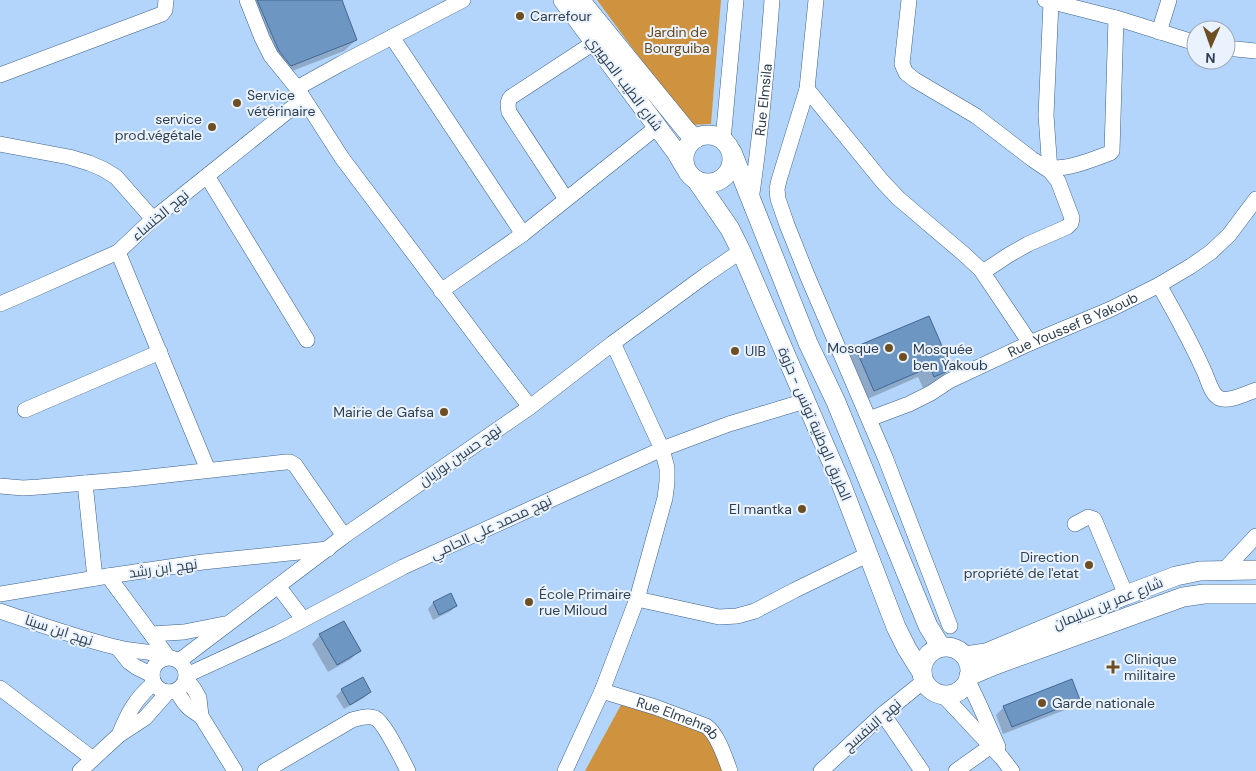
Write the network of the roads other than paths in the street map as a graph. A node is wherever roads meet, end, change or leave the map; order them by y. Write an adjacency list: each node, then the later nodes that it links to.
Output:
1 (166, 0): 19 (street)
2 (246, 0): 21 (street)
3 (463, 0): 14 (street, نهج الخنساء)
4 (563, 0): 16 (main road, شارع الطيب المهيري)
5 (580, 0): 23 (main road, شارع الطيب المهيري)
6 (736, 0): 25 (street)
7 (772, 0): 31 (street, Rue Elmsila)
8 (816, 0): 20 (street)
9 (909, 0): 26 (street)
10 (1169, 0): 13 (street)
11 (1048, 1): 12 (street); 26 (street)
12 (1116, 18): 13 (street); 26 (street)
13 (1159, 32): 15 (street)
14 (392, 37): 21 (street, نهج الخنساء); 33 (street)
15 (1186, 40)
16 (595, 42): 22 (main road, شارع الطيب المهيري); 29 (street)
17 (1236, 49): 18 (street)
18 (1256, 51)
19 (0, 75)
20 (808, 89): 36 (street); 48 (street)
21 (300, 93): 28 (street, نهج الخنساء); 38 (street)
22 (657, 127): 27 (main road, شارع الطيب المهيري); 29 (street)
23 (695, 139): 25 (main road); 27 (main road)
24 (0, 144): 32 (street)
25 (727, 146): 27 (main road); 31 (main road, الطريق الوطنية تونس - حزوة)
26 (1050, 170): 36 (street)
27 (691, 174): 34 (main road, الطريق الوطنية تونس - حزوة)
28 (207, 176): 32 (street, نهج الخنساء); 40 (street)
29 (566, 199): 33 (street)
30 (1256, 199): 37 (street, Rue Youssef B Yakoub)
31 (751, 200): 71 (main road, الطريق الوطنية تونس - حزوة)
32 (153, 219): 35 (street, نهج الخنساء)
33 (523, 234): 38 (street)
34 (741, 251): 42 (street, نهج حسين بوزيان); 45 (main road, الطريق الوطنية تونس - حزوة)
35 (118, 252): 39 (street, نهج الخنساء); 43 (street)
36 (982, 272): 41 (street)
37 (1159, 285): 41 (street, Rue Youssef B Yakoub); 44 (street)
38 (441, 291): 46 (street)
39 (0, 304)
40 (307, 340)
41 (1030, 343): 48 (street, Rue Youssef B Yakoub)
42 (613, 344): 46 (street, نهج حسين بوزيان); 49 (street)
43 (160, 352): 47 (street); 50 (street)
44 (1256, 390)
45 (805, 401): 49 (street, نهج محمد علي الحامي); 57 (main road, الطريق الوطنية تونس - حزوة)
46 (530, 407): 54 (street, نهج حسين بوزيان)
47 (25, 410)
48 (868, 419): 69 (street)
49 (662, 449): 65 (street); 67 (street, نهج محمد علي الحامي)
50 (208, 470): 51 (street); 54 (street)
51 (85, 483): 52 (street); 60 (street)
52 (0, 486)
53 (1075, 524): 64 (street)
54 (344, 536): 56 (street, نهج حسين بوزيان)
55 (1256, 536): 58 (street)
56 (328, 549): 60 (street, نهج ابن رشد); 61 (street, نهج حسين بوزيان)
57 (869, 554): 65 (street); 75 (main road, الطريق الوطنية تونس - حزوة)
58 (1224, 570): 59 (main road, شارع عمر بن سليمان); 64 (main road, شارع عمر بن سليمان)
59 (1256, 570)
60 (101, 577): 62 (street, نهج ابن رشد); 70 (street)
61 (278, 586): 67 (street); 68 (street, نهج حسين بوزيان)
62 (0, 594)
63 (1256, 594): 76 (main road, شارع عمر بن سليمان)
64 (1126, 595): 73 (main road, شارع عمر بن سليمان)
65 (637, 600): 80 (street)
66 (0, 611): 72 (street, نهج ابن سينا)
67 (304, 620): 78 (street, نهج محمد علي الحامي)
68 (228, 624): 70 (street); 74 (street, نهج حسين بوزيان)
69 (950, 626)
70 (151, 634): 74 (street)
71 (941, 647): 73 (main road); 75 (main road)
72 (118, 648): 74 (street, نهج ابن سينا); 77 (street)
73 (965, 656): 76 (main road)
74 (170, 659): 77 (street); 78 (street)
75 (923, 677): 81 (main road); 82 (street, نهج البنفسج)
76 (968, 678): 81 (main road); 84 (street)
77 (153, 679): 78 (street); 83 (street)
78 (179, 684): 83 (street); 87 (street)
79 (0, 688): 85 (street)
80 (602, 691): 90 (street); 91 (street, Rue Elmehrab)
81 (942, 694): 84 (street)
82 (883, 714): 92 (street, نهج البنفسج); 93 (street)
83 (119, 735): 85 (street)
84 (994, 744): 94 (street); 95 (street)
85 (93, 759): 86 (street)
86 (80, 771)
87 (235, 771)
88 (265, 771): 89 (street)
89 (408, 771)
90 (565, 771)
91 (730, 771)
92 (821, 771)
93 (922, 771)
94 (956, 771)
95 (1012, 771)

